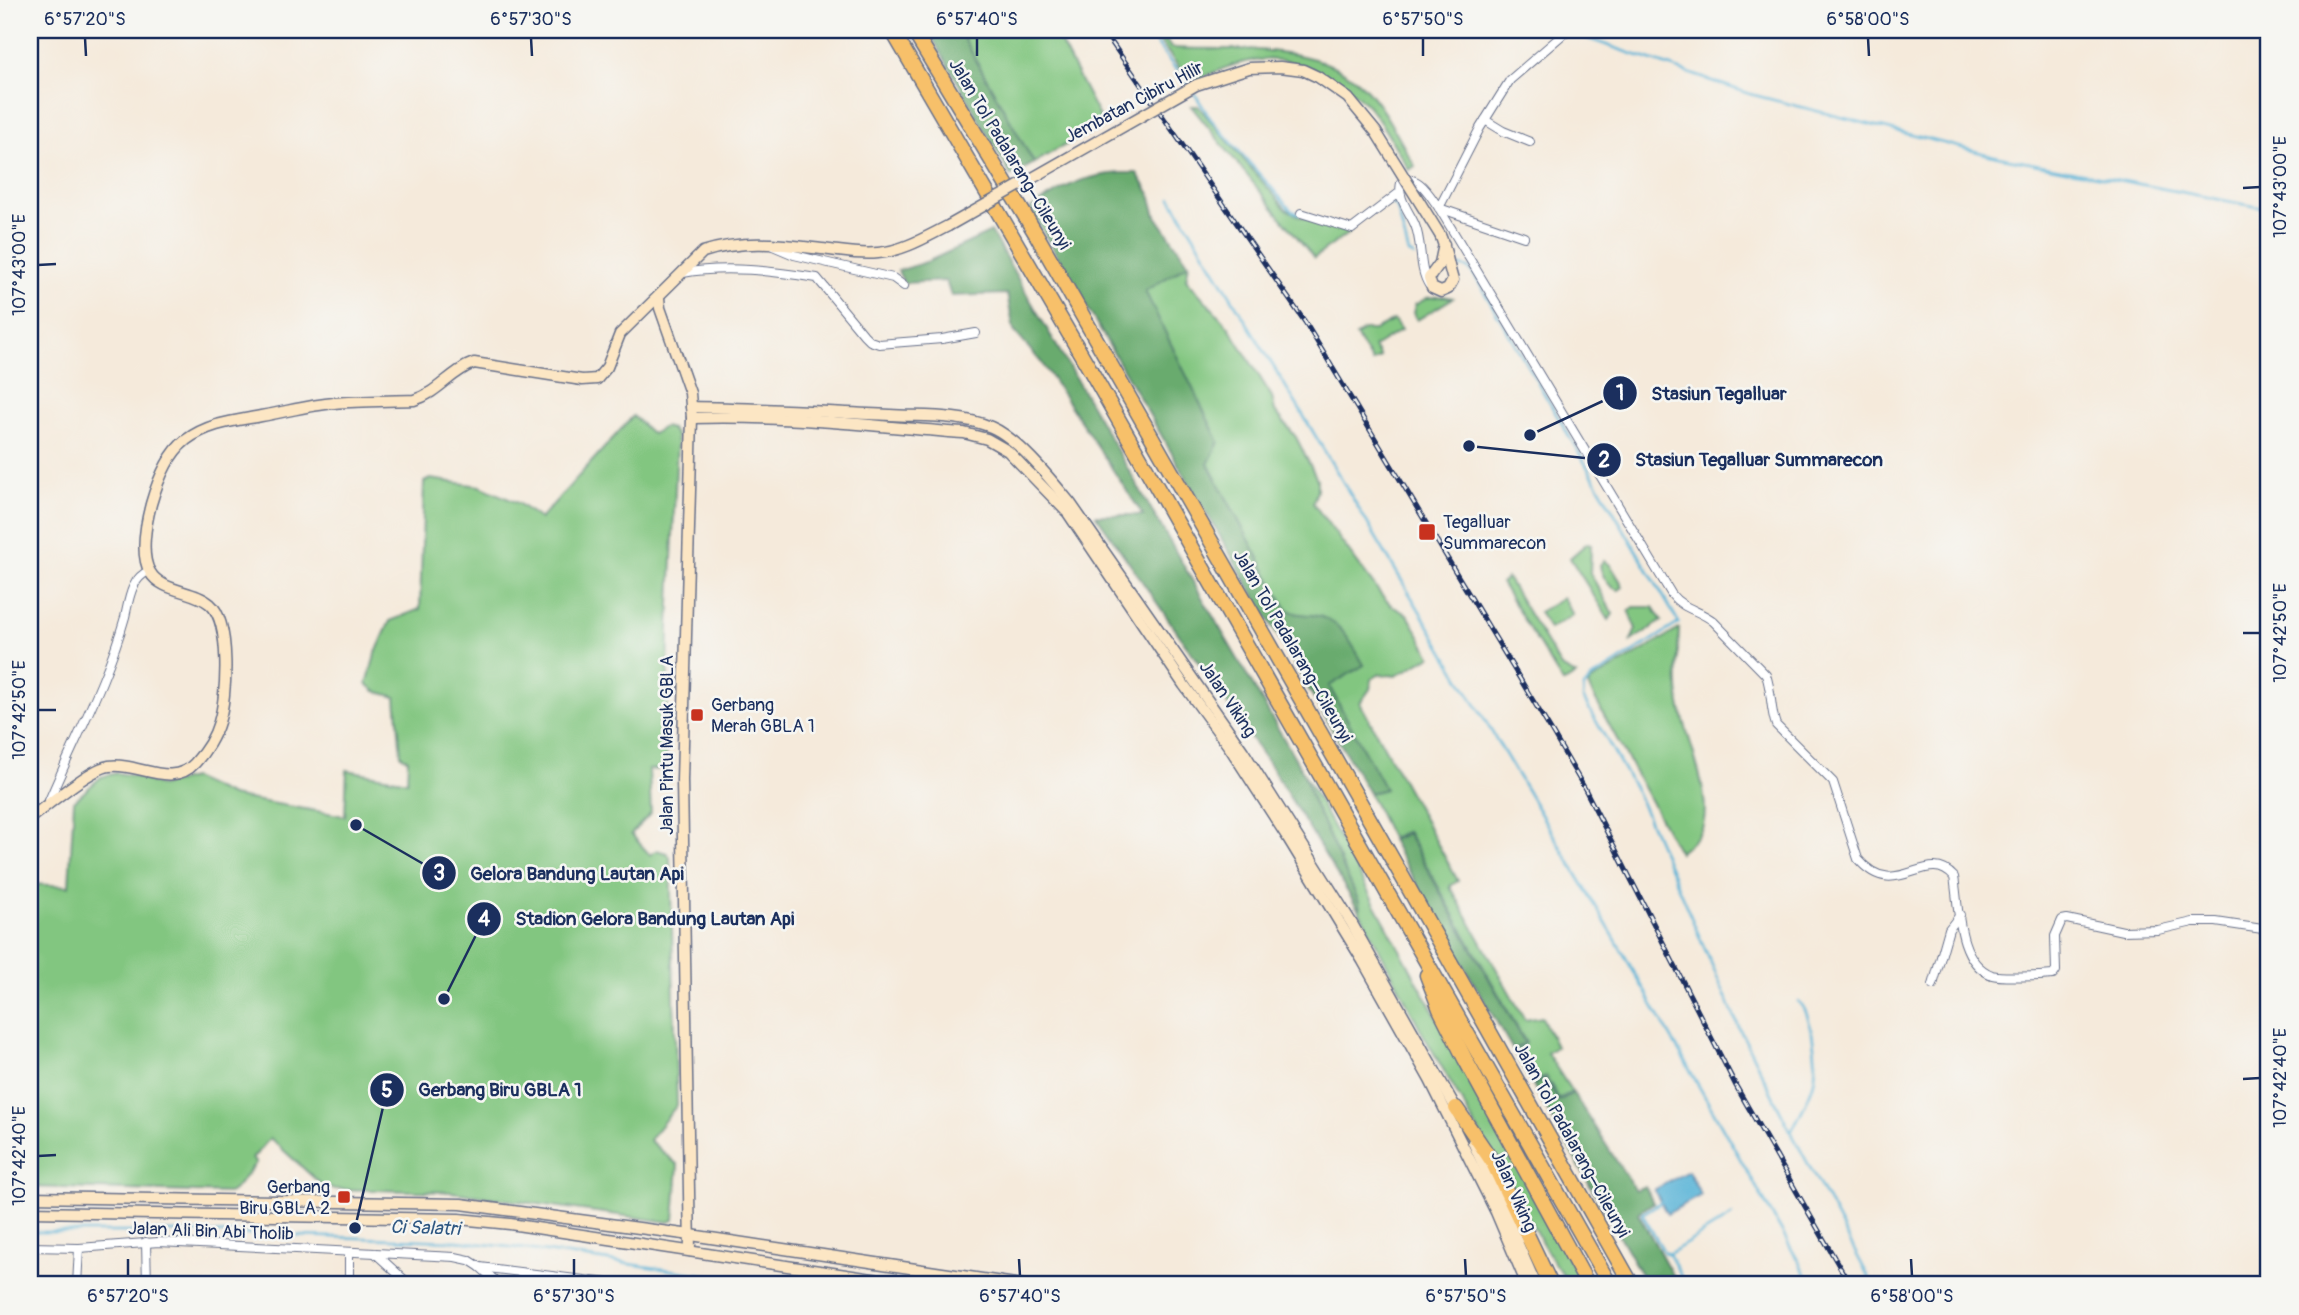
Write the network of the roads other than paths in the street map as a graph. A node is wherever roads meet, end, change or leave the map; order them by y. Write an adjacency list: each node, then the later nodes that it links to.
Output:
1 (892, 30): 24 (highway)
2 (913, 30): 22 (highway, Jalan Tol Padalarang–Cileunyi)
3 (1565, 32): 4 (street)
4 (1485, 120): 5 (street); 7 (street)
5 (1530, 142)
6 (1399, 193): 7 (street); 8 (street); 12 (street)
7 (1439, 208): 9 (street); 23 (street)
8 (1301, 213)
9 (1524, 237)
10 (1442, 239): 11 (street, Jembatan Cibiru Hilir, bridge); 12 (street); 14 (street, Jembatan Cibiru Hilir)
11 (765, 243): 13 (street, Jembatan Cibiru Hilir); 15 (street)
12 (1428, 268): 14 (street); 14 (street)
13 (680, 274): 16 (street, Jembatan Cibiru Hilir); 17 (street)
14 (1451, 274)
15 (904, 286)
16 (659, 298): 18 (street, Jalan Pintu Masuk GBLA); 19 (street, Jembatan Cibiru Hilir)
17 (976, 333)
18 (691, 413): 27 (street, Jalan Viking); 30 (street, Jalan Pintu Masuk GBLA); 46 (street, Jalan Viking)
19 (149, 571): 20 (street); 20 (street)
20 (47, 805): 21 (street)
21 (30, 818)
22 (1423, 915): 24 (highway); 51 (highway, Jalan Tol Padalarang–Cileunyi)
23 (1960, 915): 25 (street); 26 (street)
24 (1406, 924): 49 (highway); 50 (highway)
25 (2269, 930)
26 (1933, 985)
27 (1456, 1108): 47 (street, Jalan Viking); 48 (highway)
28 (30, 1197): 30 (street)
29 (30, 1212): 34 (street)
30 (691, 1235): 34 (street, Jalan Pintu Masuk GBLA); 45 (street)
31 (146, 1242): 33 (street, Jalan Ali Bin Abi Tholib); 35 (street, Jalan Ali Bin Abi Tholib); 39 (street)
32 (30, 1247): 33 (street, Jalan Ali Bin Abi Tholib)
33 (79, 1248): 38 (street)
34 (690, 1251): 44 (street)
35 (348, 1252): 36 (street, Jalan Ali Bin Abi Tholib); 40 (street)
36 (375, 1253): 37 (street, Jalan Ali Bin Abi Tholib); 41 (street)
37 (481, 1267): 42 (street); 43 (street, Jalan Ali Bin Abi Tholib)
38 (77, 1285)
39 (147, 1285)
40 (349, 1285)
41 (410, 1285)
42 (500, 1285)
43 (624, 1285)
44 (912, 1285)
45 (1022, 1285)
46 (1527, 1285)
47 (1536, 1285)
48 (1551, 1285)
49 (1588, 1285)
50 (1610, 1285)
51 (1632, 1285)

